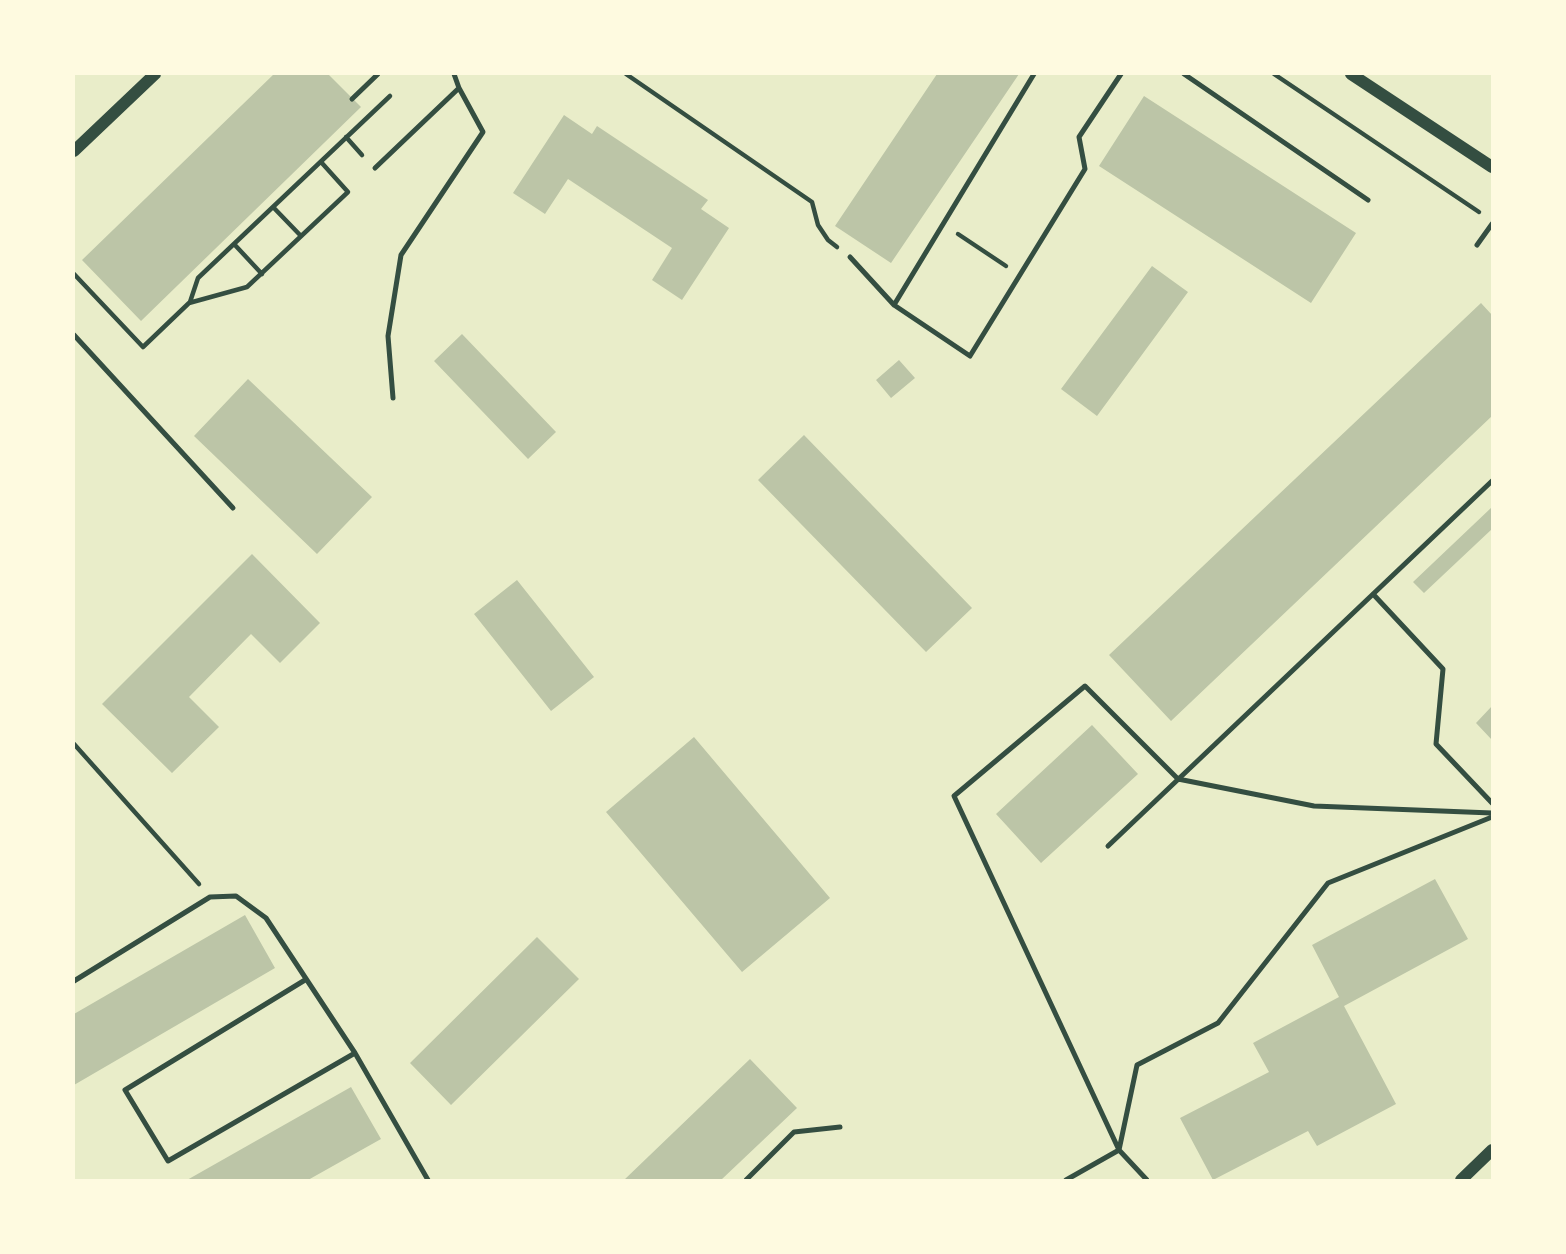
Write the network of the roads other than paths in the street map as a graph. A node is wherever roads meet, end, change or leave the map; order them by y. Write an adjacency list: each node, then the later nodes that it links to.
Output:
1 (155, 74): 10 (street)
2 (378, 74): 9 (lane)
3 (454, 74): 8 (lane)
4 (1034, 74): 17 (lane)
5 (1121, 74): 17 (lane)
6 (1184, 74): 13 (lane)
7 (1351, 74): 11 (street)
8 (459, 88): 12 (lane); 19 (lane)
9 (352, 99)
10 (74, 151)
11 (1493, 167)
12 (375, 168)
13 (1368, 200)
14 (1490, 221): 15 (lane)
15 (1477, 245)
16 (850, 257): 17 (lane)
17 (894, 305)
18 (74, 335): 21 (lane)
19 (393, 398)
20 (1493, 481): 22 (lane)
21 (233, 508)
22 (1373, 594): 23 (lane); 24 (lane)
23 (1178, 779): 25 (lane); 26 (lane); 31 (lane)
24 (1493, 803)
25 (1493, 815): 31 (lane)
26 (1108, 846)
27 (305, 980): 28 (lane); 29 (lane); 29 (lane)
28 (74, 981)
29 (355, 1053): 34 (lane)
30 (840, 1127): 35 (lane)
31 (1119, 1150): 36 (lane); 37 (lane)
32 (1493, 1150): 33 (street)
33 (1462, 1180)
34 (428, 1181)
35 (746, 1181)
36 (1066, 1181)
37 (1147, 1181)

